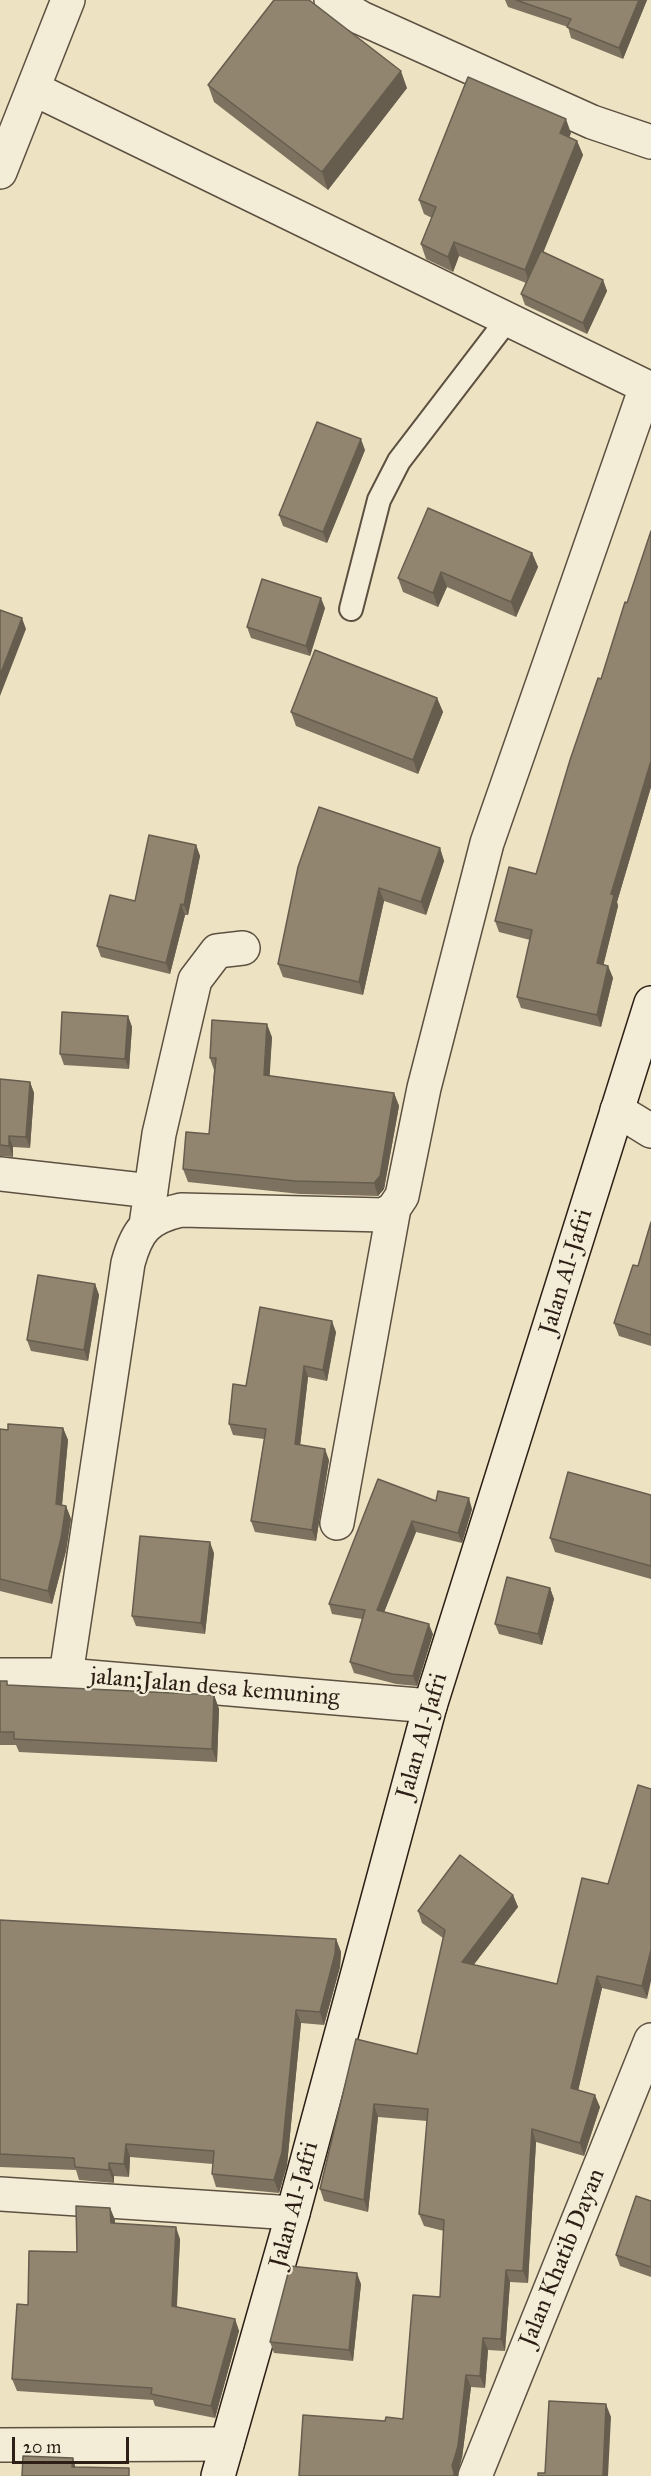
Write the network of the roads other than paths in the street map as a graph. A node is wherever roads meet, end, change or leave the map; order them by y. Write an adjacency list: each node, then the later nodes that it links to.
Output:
1 (68, 0): 3 (street)
2 (331, 0): 4 (street)
3 (34, 89): 5 (street); 6 (street)
4 (651, 142)
5 (0, 172)
6 (507, 320): 7 (street); 8 (lane)
7 (648, 388): 15 (street)
8 (351, 609)
9 (243, 948): 14 (street)
10 (651, 1003): 11 (street, Jalan Al-Jafri)
11 (617, 1110): 12 (street); 20 (street, Jalan Al-Jafri)
12 (651, 1131)
13 (0, 1174): 14 (street)
14 (151, 1191): 16 (street)
15 (393, 1208): 16 (street); 17 (street)
16 (146, 1225): 19 (street)
17 (337, 1523)
18 (0, 1675): 19 (street, jalan;Jalan desa kemuning)
19 (66, 1676): 20 (street, jalan;Jalan desa kemuning)
20 (430, 1706): 23 (street, Jalan Al-Jafri)
21 (651, 2040): 27 (street, Jalan Khatib Dayan)
22 (0, 2194): 23 (street)
23 (293, 2213): 24 (street, Jalan Al-Jafri)
24 (227, 2444): 25 (street); 26 (street, Jalan Al-Jafri)
25 (0, 2445)
26 (218, 2476)
27 (475, 2476)

